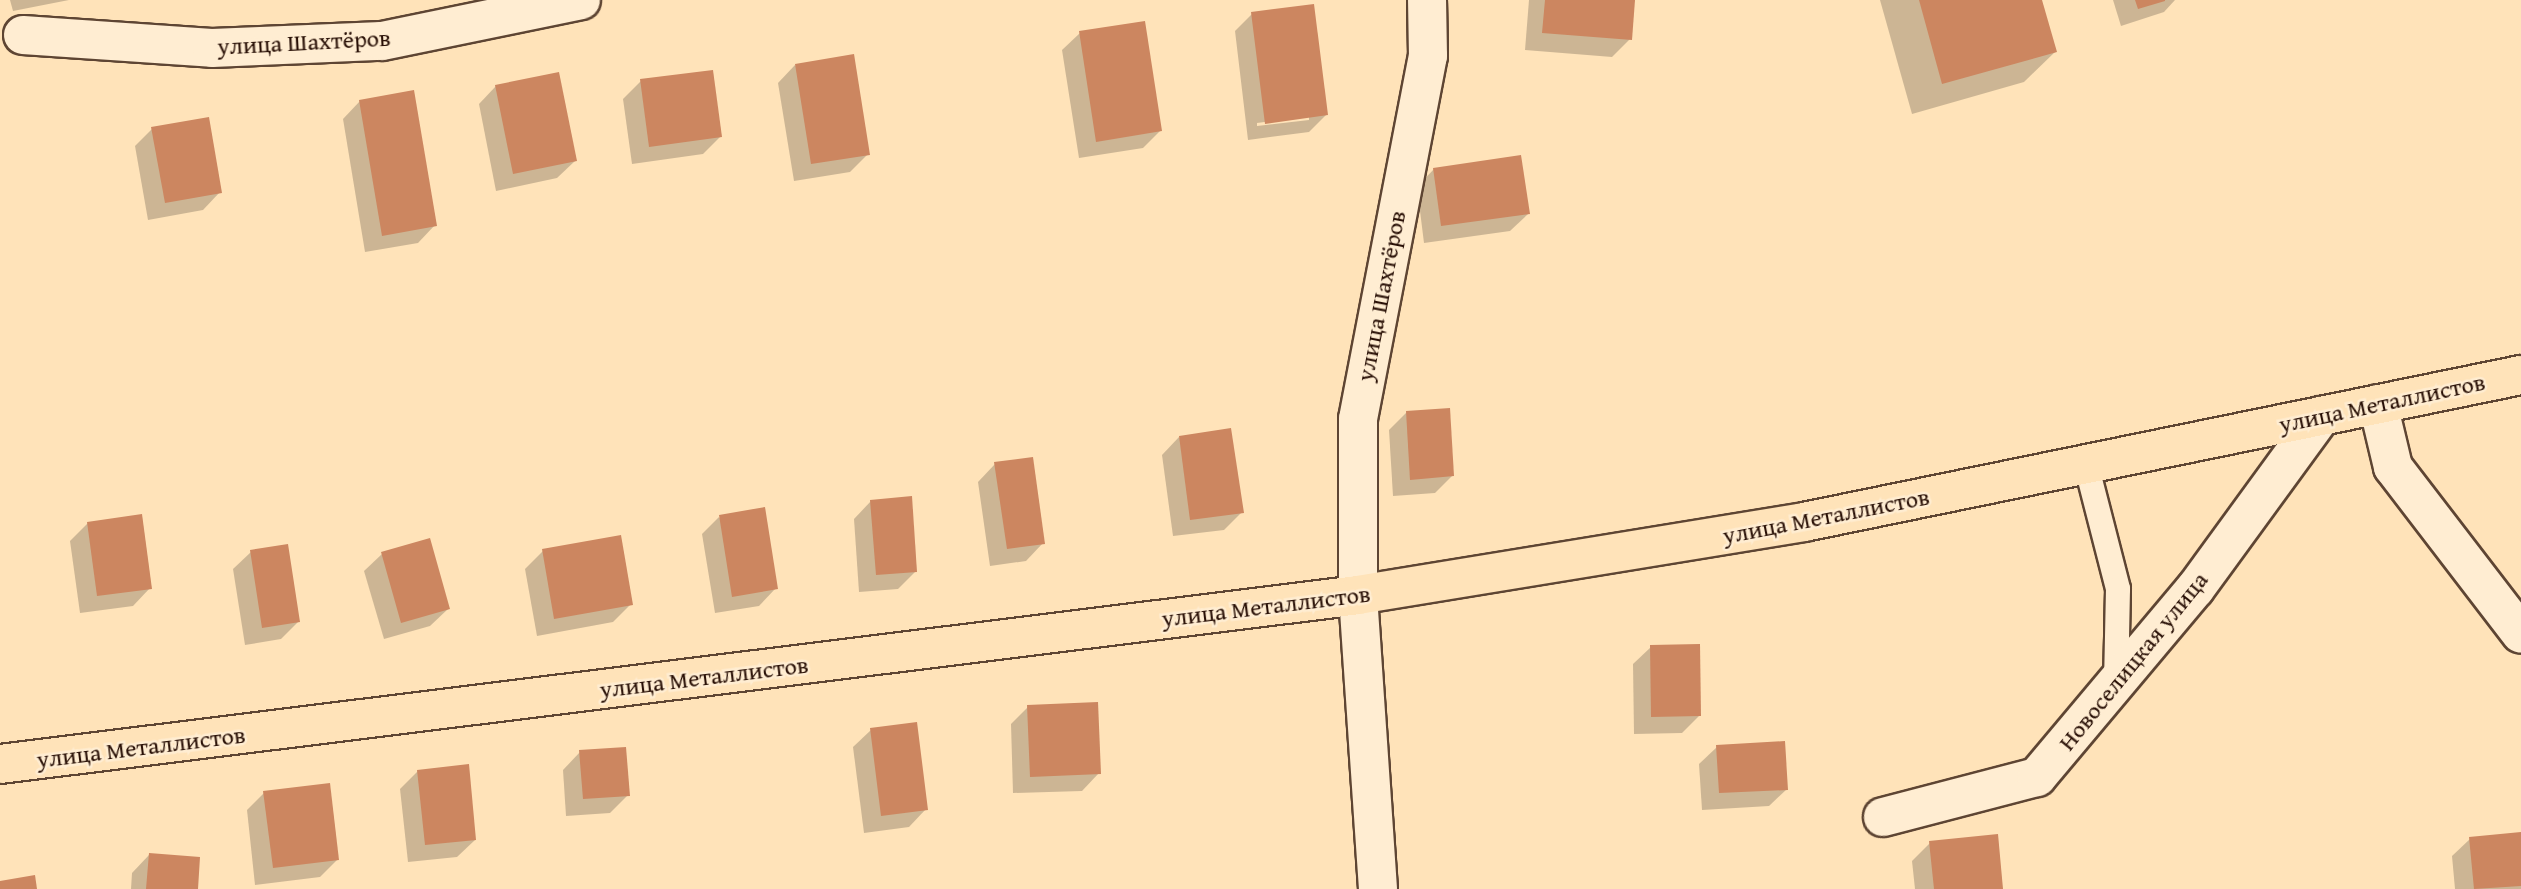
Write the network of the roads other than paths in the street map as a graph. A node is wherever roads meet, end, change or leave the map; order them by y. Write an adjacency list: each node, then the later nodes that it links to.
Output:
1 (581, 0): 3 (street, улица Шахтёров)
2 (1427, 0): 8 (street, улица Шахтёров)
3 (23, 35)
4 (2521, 375): 5 (main road, улица Металлистов)
5 (2378, 404): 6 (main road, улица Металлистов); 9 (street)
6 (2321, 416): 7 (main road, улица Металлистов); 10 (street, Новоселицкая улица)
7 (2086, 464): 8 (main road, улица Металлистов); 10 (lane)
8 (1358, 595): 11 (main road, улица Металлистов); 13 (street, улица Шахтёров)
9 (2521, 634)
10 (2116, 684): 12 (street, Новоселицкая улица)
11 (0, 764)
12 (1883, 817)
13 (1378, 889)

